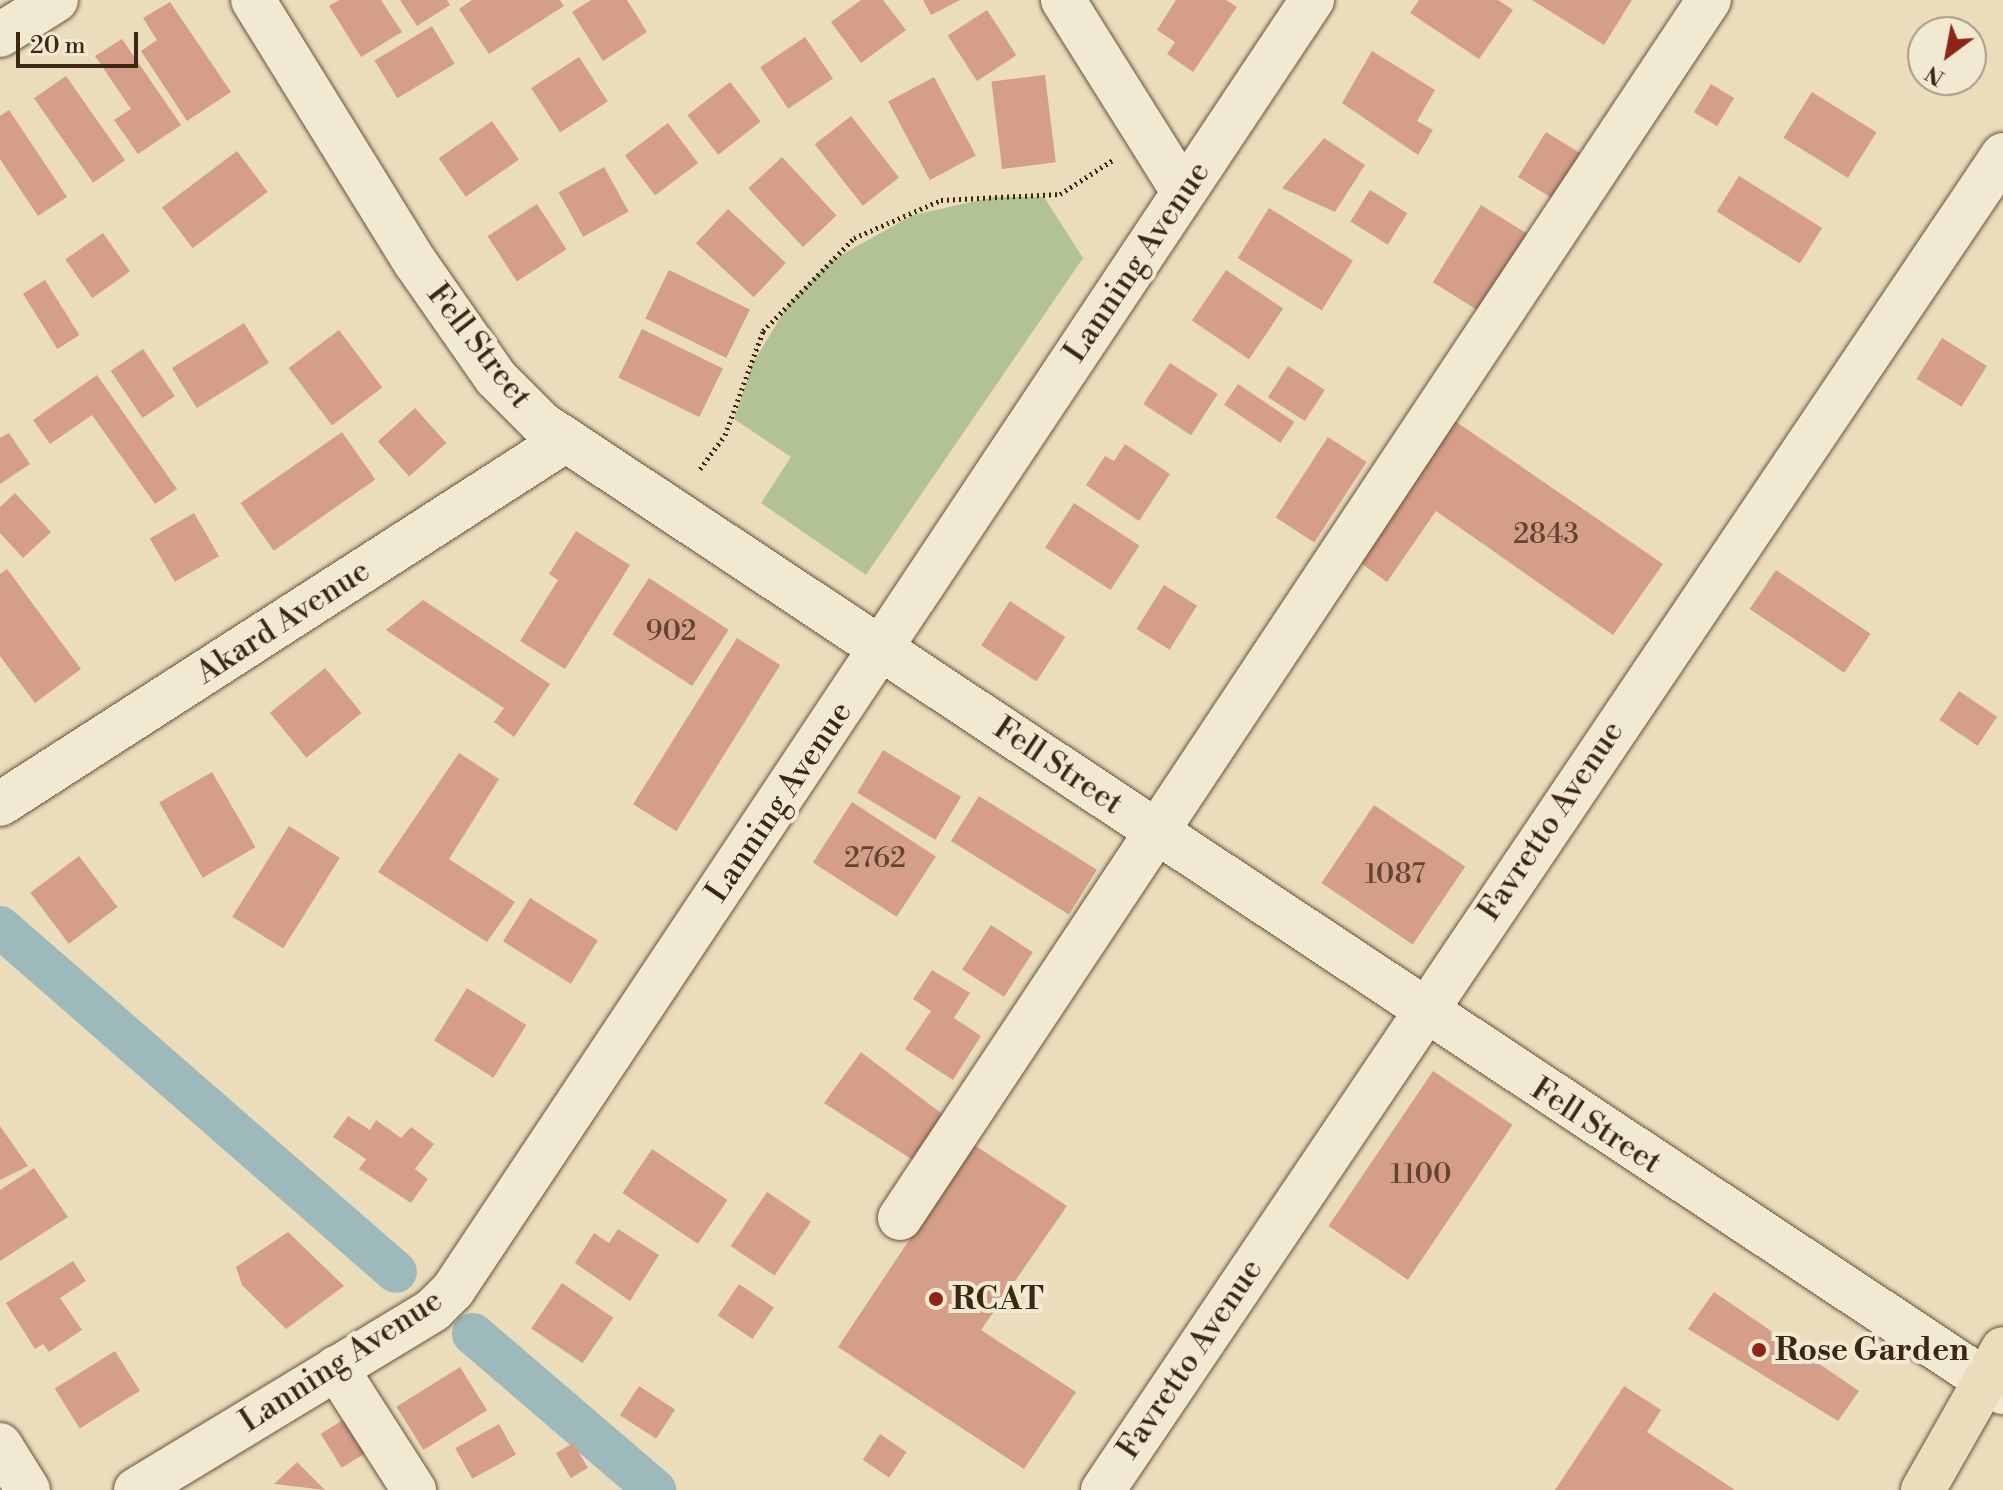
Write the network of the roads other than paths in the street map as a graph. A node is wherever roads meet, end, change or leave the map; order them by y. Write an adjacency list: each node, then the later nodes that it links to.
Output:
1 (56, 0): 6 (street)
2 (253, 0): 9 (street, Fell Street)
3 (1063, 0): 8 (street)
4 (1312, 0): 8 (street, Lanning Avenue)
5 (1709, 0): 12 (street)
6 (0, 35)
7 (2003, 155): 13 (street, Favretto Avenue)
8 (1183, 191): 10 (street, Lanning Avenue)
9 (566, 440): 10 (street, Fell Street); 11 (street, Akard Avenue)
10 (881, 649): 12 (street, Fell Street); 15 (street, Lanning Avenue)
11 (0, 804)
12 (1155, 831): 13 (street, Fell Street); 14 (street)
13 (1422, 1012): 16 (street, Fell Street); 21 (street, Favretto Avenue)
14 (900, 1218)
15 (336, 1368): 19 (street, Lanning Avenue); 20 (street)
16 (1997, 1374): 22 (main road)
17 (0, 1445): 18 (street)
18 (28, 1490)
19 (136, 1490)
20 (414, 1490)
21 (1103, 1490)
22 (1923, 1490)

